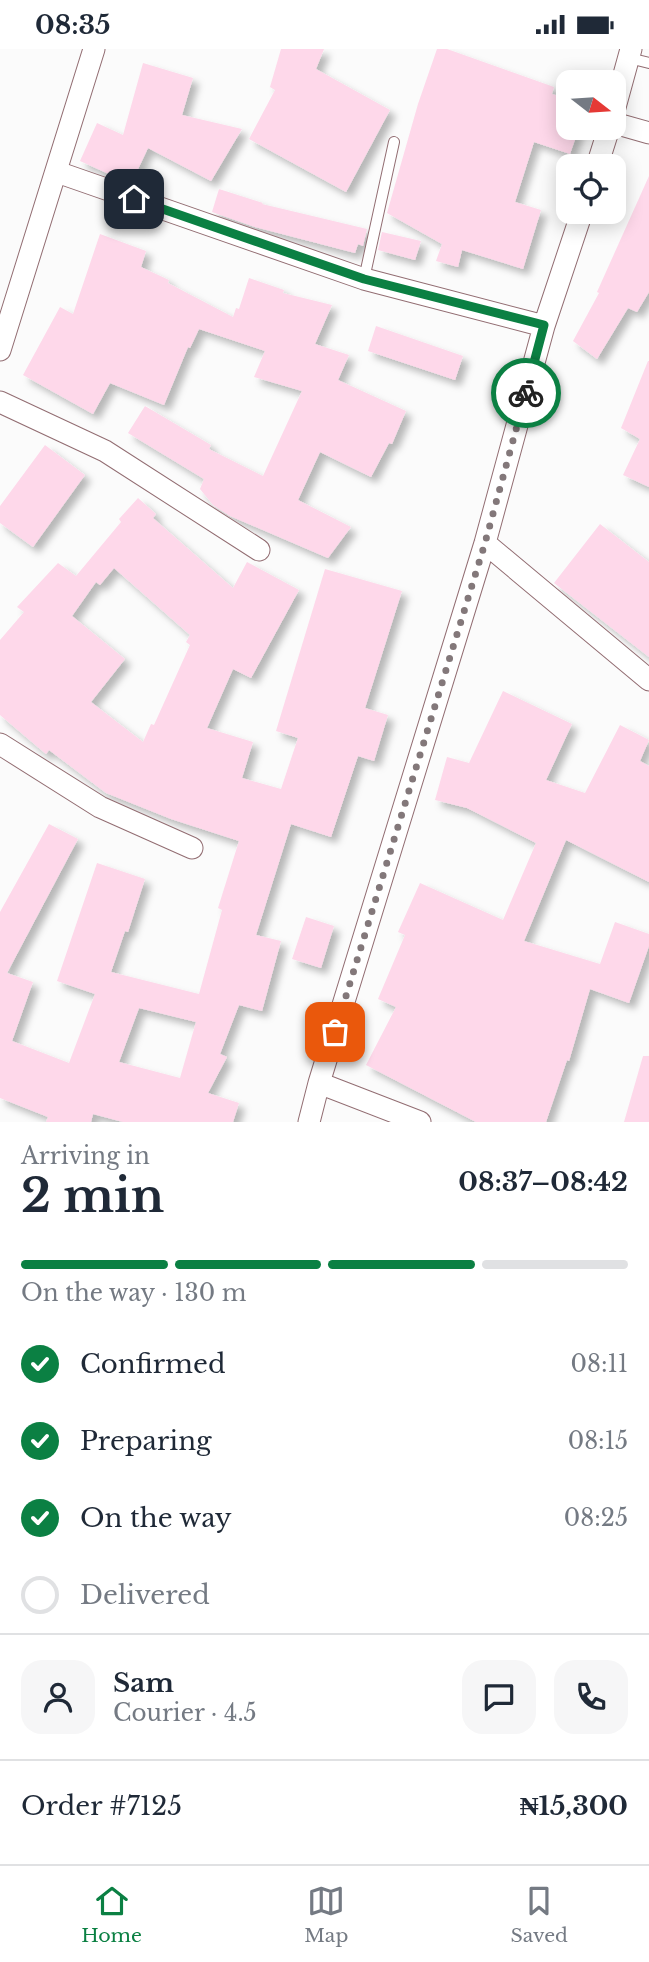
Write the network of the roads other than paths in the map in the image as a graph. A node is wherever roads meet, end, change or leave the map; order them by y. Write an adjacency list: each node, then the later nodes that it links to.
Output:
1 (94, 49): 7 (street)
2 (636, 56): 3 (street)
3 (626, 81)
4 (626, 127): 5 (street)
5 (649, 134)
6 (394, 142): 9 (lane)
7 (57, 172): 9 (street); 10 (street)
8 (578, 224): 11 (street)
9 (364, 279): 11 (street)
10 (3, 321): 12 (street)
11 (544, 325): 14 (street)
12 (0, 350)
13 (0, 402): 15 (street)
14 (485, 543): 16 (street); 19 (street)
15 (258, 550)
16 (649, 680)
17 (0, 744): 18 (street)
18 (192, 848)
19 (319, 1083): 20 (street); 21 (street)
20 (309, 1122)
21 (420, 1122)

